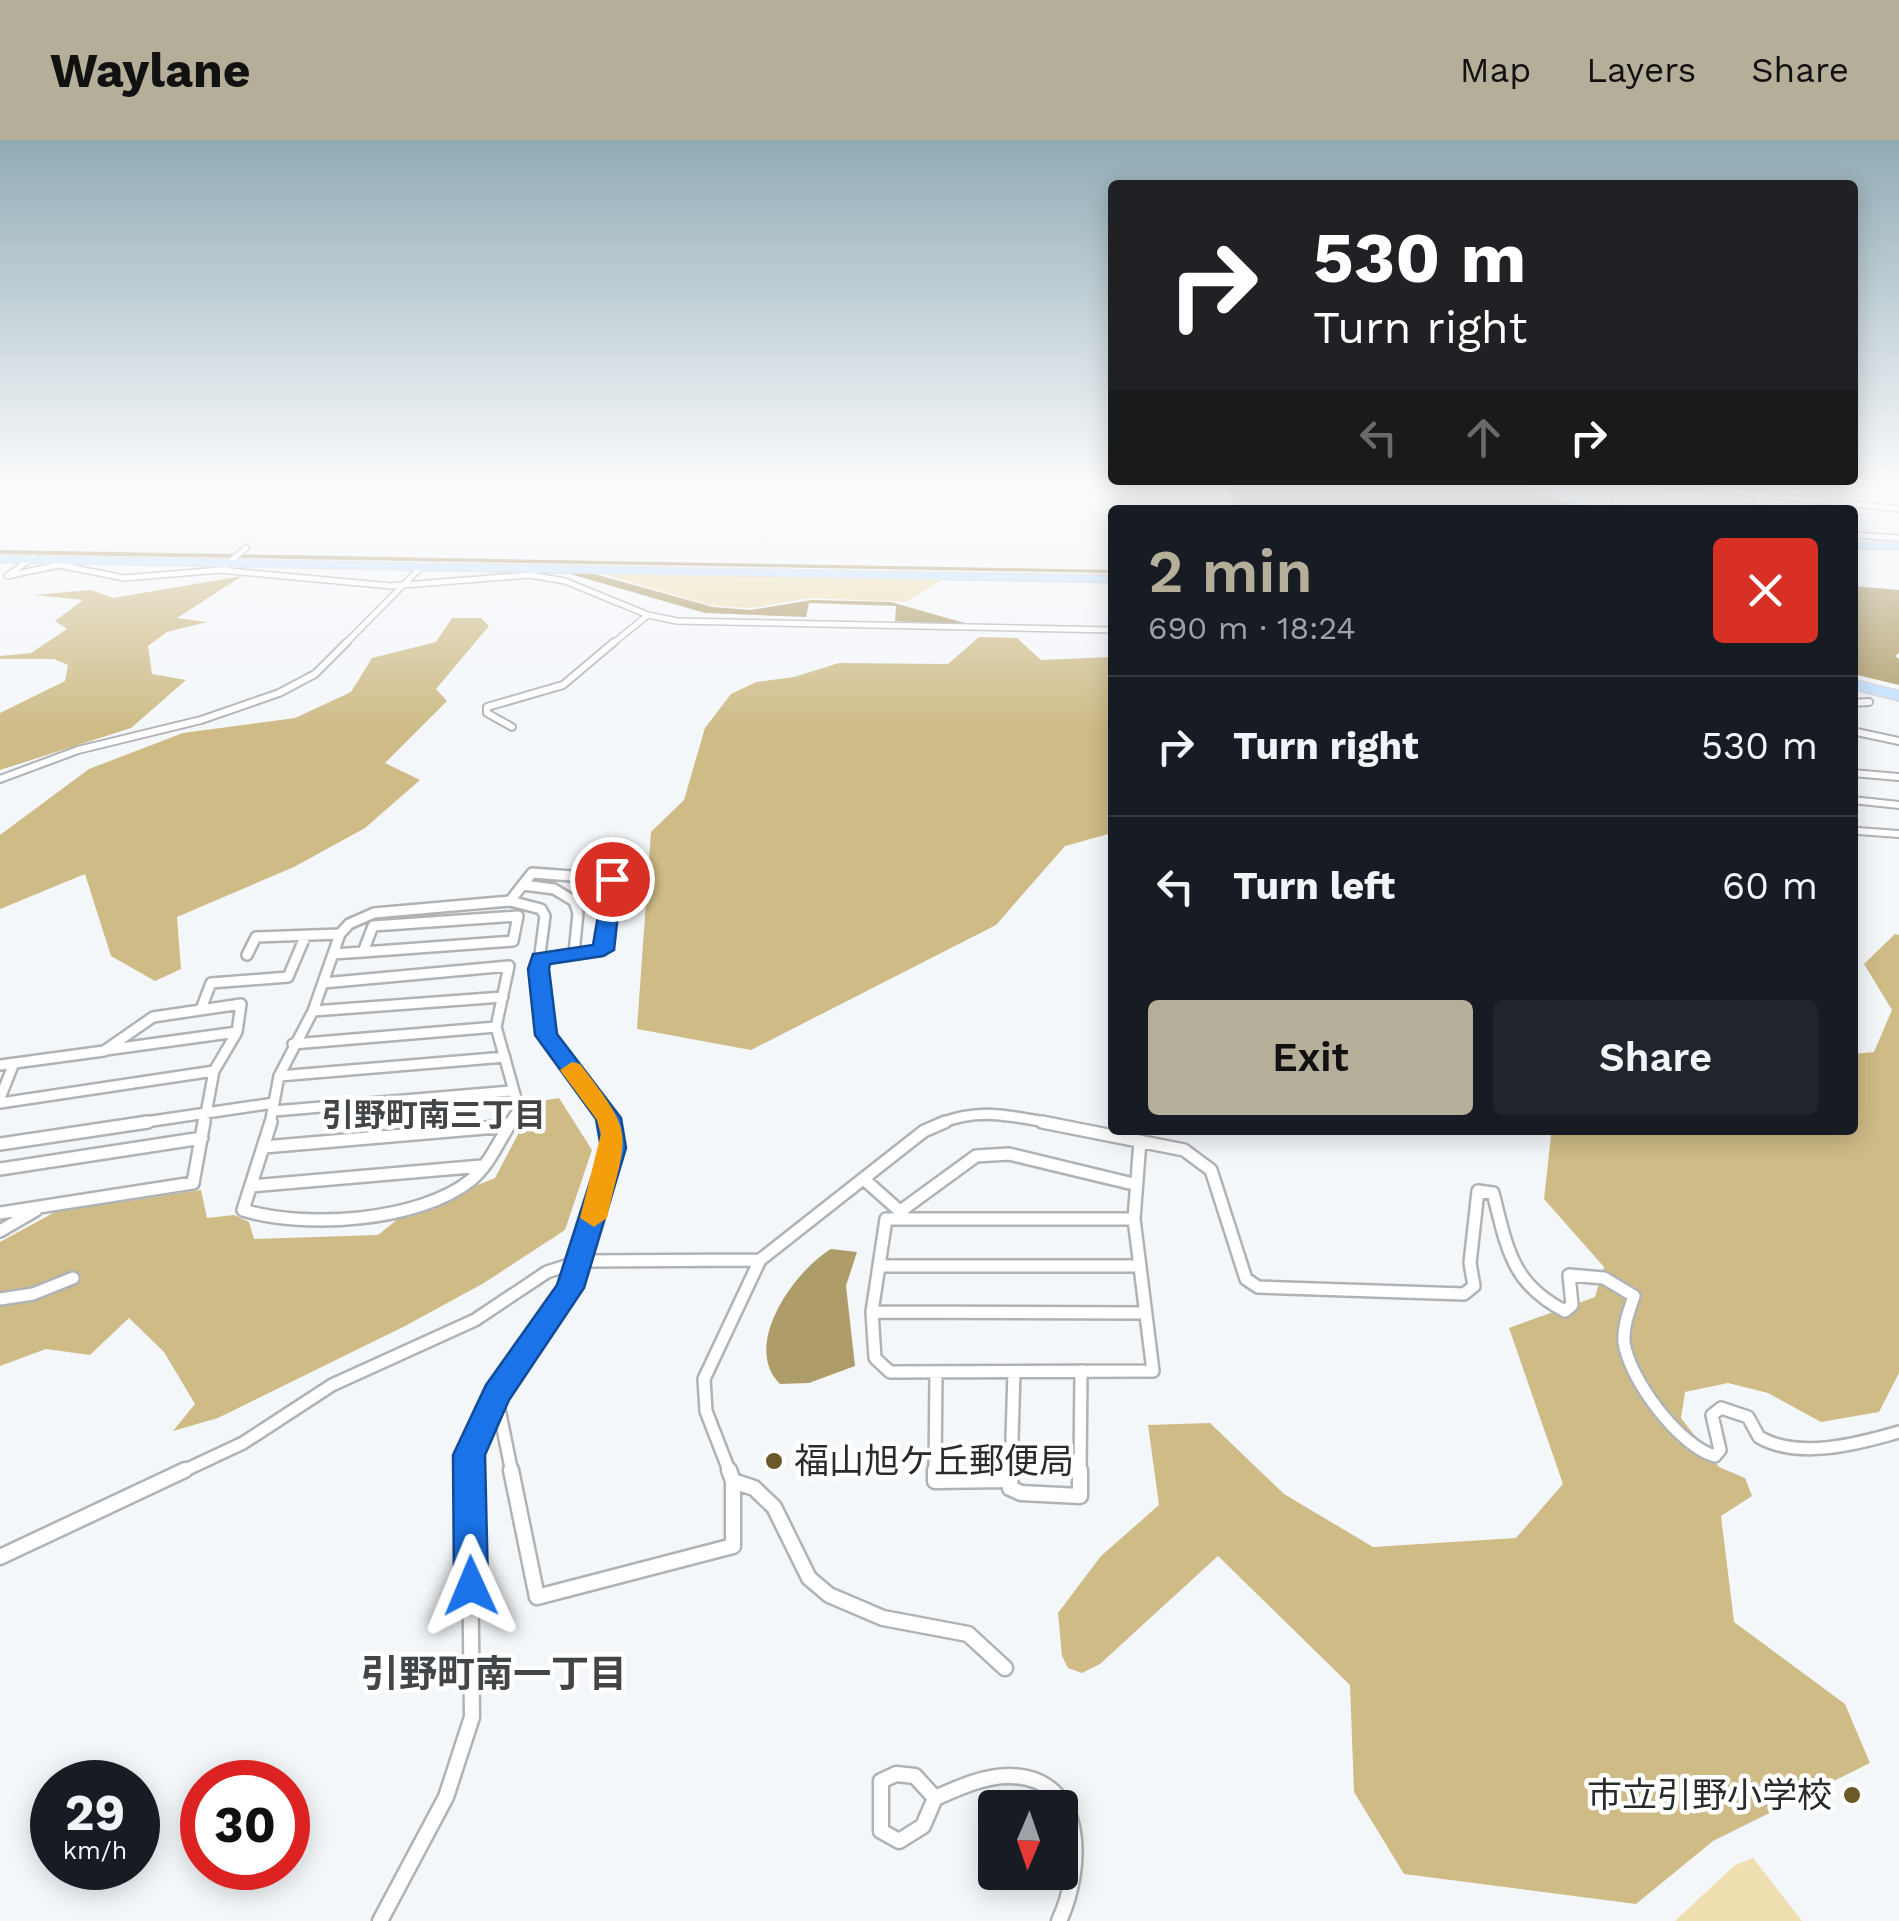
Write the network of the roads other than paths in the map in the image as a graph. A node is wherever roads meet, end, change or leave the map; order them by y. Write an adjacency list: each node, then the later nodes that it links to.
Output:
1 (25, 563): 3 (street)
2 (169, 563): 3 (main road)
3 (228, 564): 4 (main road); 7 (street)
4 (423, 566): 5 (main road); 7 (street)
5 (534, 571): 6 (main road); 7 (street); 8 (street)
6 (1108, 577)
7 (404, 586): 19 (street)
8 (648, 615): 9 (street); 14 (street)
9 (1108, 630)
10 (1858, 684): 11 (main road)
11 (1899, 694)
12 (1869, 702): 13 (street)
13 (1858, 703)
14 (512, 727)
15 (1858, 733): 16 (street)
16 (1899, 740)
17 (1858, 774): 18 (street)
18 (1899, 777)
19 (0, 779)
20 (1858, 801): 21 (street)
21 (1899, 805)
22 (1858, 831): 23 (street)
23 (1899, 834)
24 (523, 885): 25 (street); 32 (street); 32 (street)
25 (510, 901): 26 (street); 35 (street)
26 (474, 904): 27 (street); 28 (street)
27 (471, 919): 30 (street); 31 (street)
28 (340, 934): 29 (street); 33 (street)
29 (305, 937): 34 (street); 39 (street)
30 (478, 945): 31 (street); 36 (street)
31 (363, 952): 33 (street)
32 (574, 953): 35 (street)
33 (333, 954): 37 (street)
34 (247, 955)
35 (541, 958): 71 (street)
36 (474, 971): 37 (street); 38 (street)
37 (323, 983): 40 (street)
38 (503, 997): 40 (street); 41 (street)
39 (201, 1009): 42 (street); 44 (street)
40 (313, 1012): 43 (street)
41 (496, 1028): 43 (street); 45 (street)
42 (238, 1032): 44 (street); 48 (street)
43 (293, 1044): 49 (street)
44 (104, 1051): 46 (street)
45 (505, 1057): 49 (street); 50 (street)
46 (14, 1064): 47 (street); 51 (street)
47 (0, 1066)
48 (214, 1071): 51 (street); 53 (street)
49 (280, 1076): 52 (street)
50 (511, 1091): 52 (street); 54 (street)
51 (0, 1101)
52 (274, 1107): 53 (street); 60 (street)
53 (209, 1112): 57 (street); 59 (street)
54 (508, 1126): 60 (street); 61 (street)
55 (1108, 1134): 63 (street)
56 (1111, 1135): 58 (street)
57 (202, 1138): 62 (street); 66 (street)
58 (1140, 1141): 64 (street); 83 (street)
59 (0, 1144)
60 (264, 1148): 65 (street)
61 (482, 1166): 65 (street); 65 (street)
62 (0, 1169)
63 (866, 1181): 68 (street); 72 (street)
64 (1130, 1183): 68 (street); 69 (street)
65 (251, 1186)
66 (44, 1206): 67 (street); 70 (street)
67 (0, 1213)
68 (902, 1213): 69 (street); 73 (street)
69 (1134, 1219): 74 (street)
70 (0, 1232)
71 (581, 1260): 72 (street); 82 (street); 86 (street)
72 (760, 1260): 85 (street)
73 (879, 1266): 74 (street); 77 (street)
74 (1140, 1266): 78 (street)
75 (73, 1278): 76 (street)
76 (0, 1300)
77 (872, 1312): 78 (street); 81 (street)
78 (1146, 1313): 79 (street)
79 (1080, 1371): 80 (street); 84 (street)
80 (1014, 1372): 81 (street); 84 (street)
81 (936, 1374): 84 (street)
82 (496, 1394): 85 (street); 89 (street)
83 (1899, 1432)
84 (1007, 1480)
85 (733, 1481): 87 (street)
86 (0, 1557)
87 (1006, 1668)
88 (935, 1798): 88 (street); 90 (street)
89 (380, 1921)
90 (1059, 1921)

